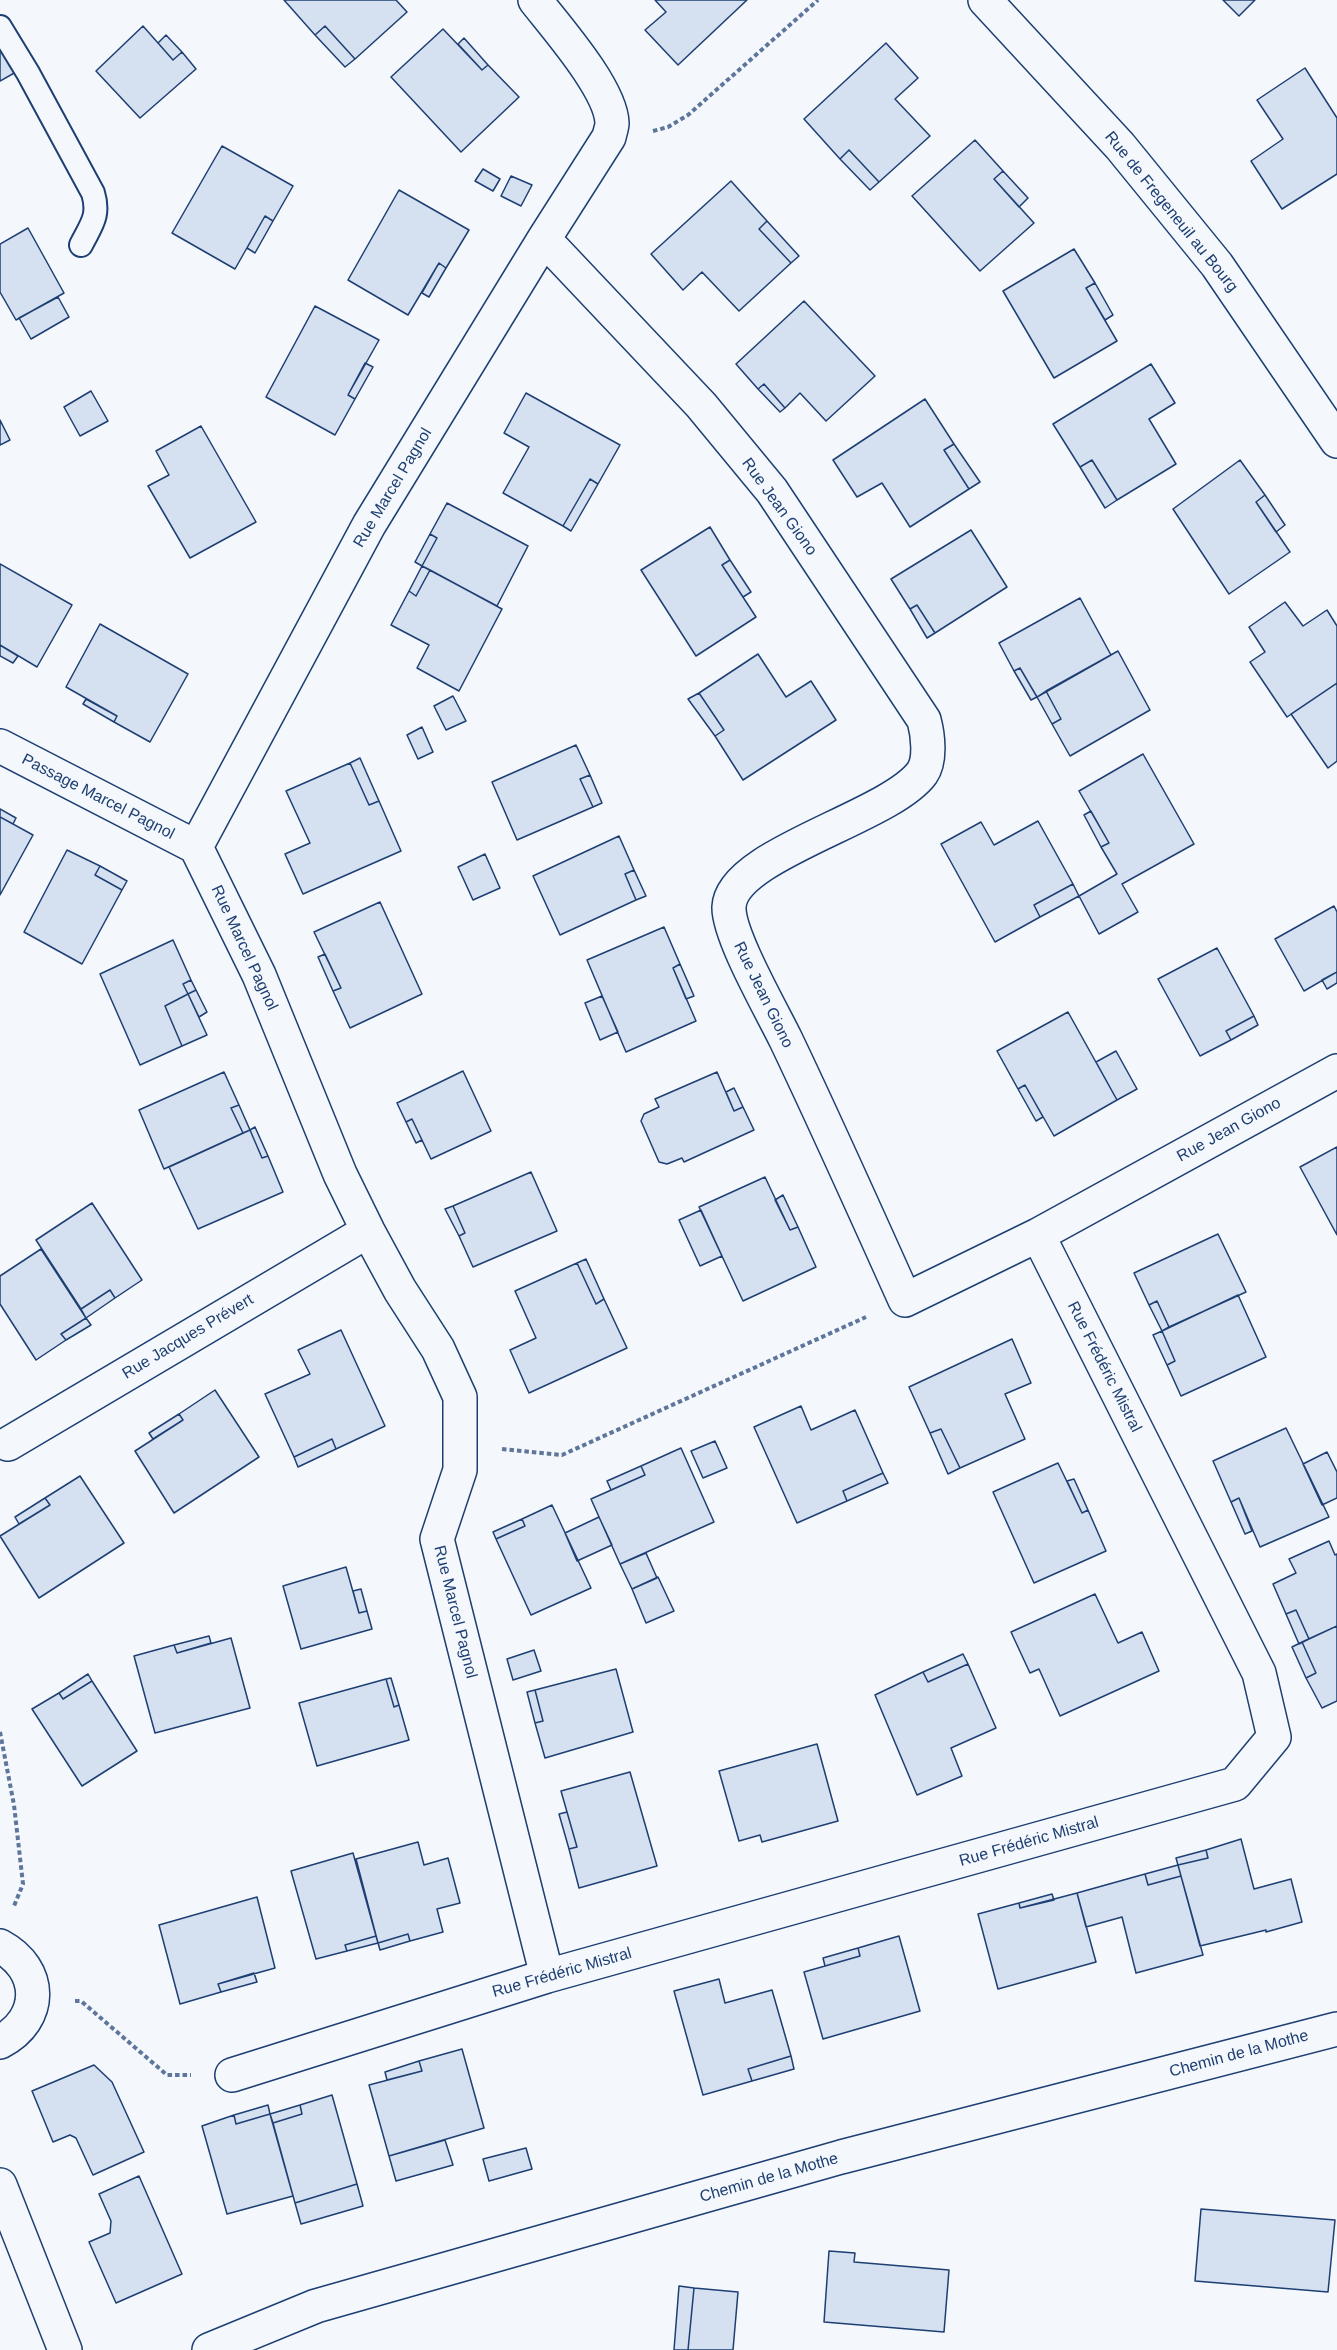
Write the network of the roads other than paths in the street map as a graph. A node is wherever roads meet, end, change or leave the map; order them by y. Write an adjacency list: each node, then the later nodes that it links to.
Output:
1 (535, 0): 4 (street, Rue Marcel Pagnol)
2 (985, 0): 6 (street, Rue de Fregeneuil au Bourg)
3 (0, 27): 5 (lane)
4 (544, 239): 8 (street, Rue Marcel Pagnol); 11 (street, Rue Jean Giono)
5 (81, 245)
6 (1337, 441)
7 (0, 746): 8 (street, Passage Marcel Pagnol)
8 (196, 847): 10 (street, Rue Marcel Pagnol)
9 (1337, 1071): 11 (street, Rue Jean Giono)
10 (368, 1232): 12 (street, Rue Jacques Prévert); 14 (street, Rue Marcel Pagnol)
11 (1038, 1235): 14 (street, Rue Frédéric Mistral)
12 (8, 1444)
13 (0, 1946): 16 (street)
14 (547, 1976): 17 (street, Rue Frédéric Mistral)
15 (1337, 2029): 20 (street, Chemin de la Mothe)
16 (0, 2042)
17 (232, 2075)
18 (0, 2185): 19 (street)
19 (65, 2350)
20 (209, 2350)

